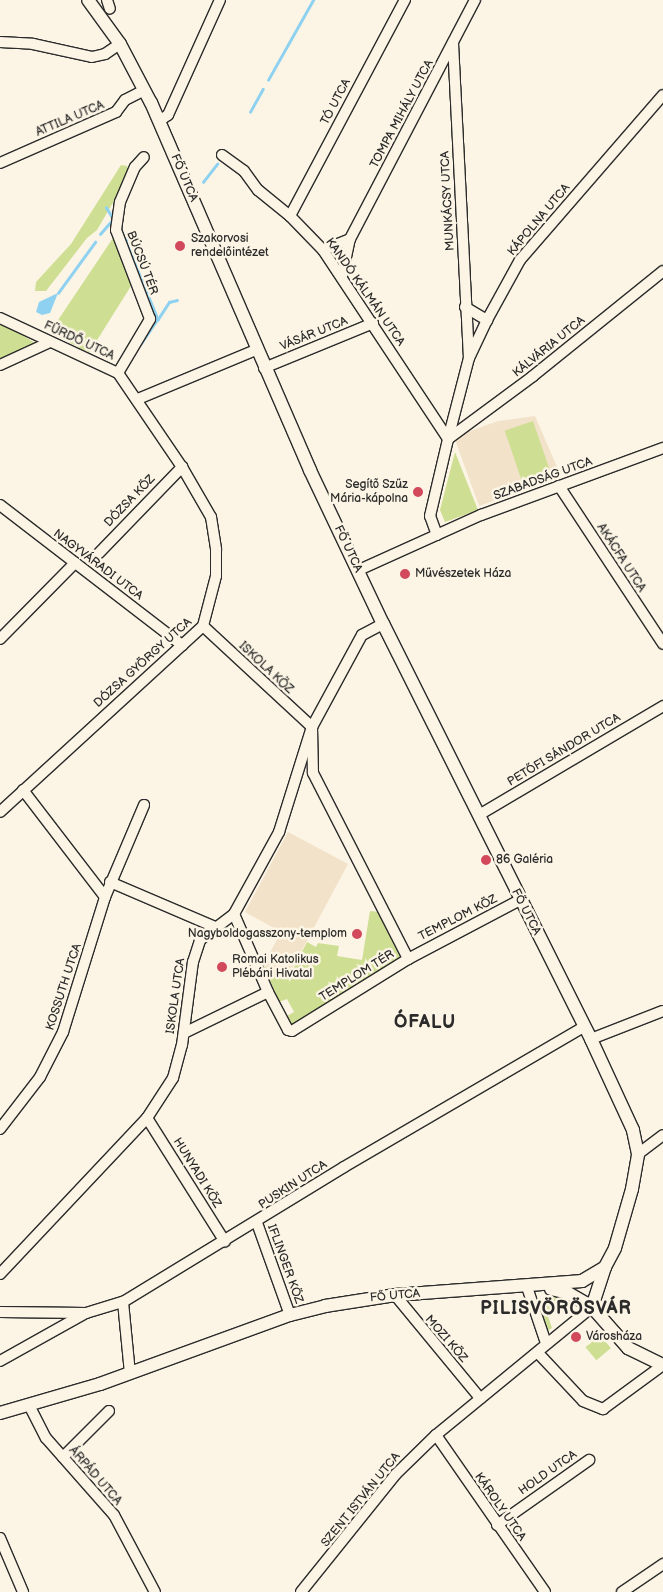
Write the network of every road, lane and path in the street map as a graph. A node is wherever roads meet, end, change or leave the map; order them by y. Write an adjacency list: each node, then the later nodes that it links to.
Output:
1 (88, 0): 7 (main road, FŐ UTCA)
2 (220, 0): 10 (street)
3 (405, 0): 14 (street, TÓ UTCA)
4 (475, 0): 6 (street, TOMPA MIHÁLY UTCA)
5 (0, 42): 7 (street)
6 (453, 43): 15 (street, TOMPA MIHÁLY UTCA); 19 (street, MUNKÁCSY UTCA)
7 (120, 44): 8 (main road, FŐ UTCA)
8 (144, 90): 10 (main road, FŐ UTCA); 13 (street, ATTILA UTCA)
9 (663, 94): 21 (street, KÁPOLNA UTCA)
10 (159, 121): 24 (main road, FŐ UTCA)
11 (222, 154): 14 (street, KANDÓ KÁLMÁN UTCA)
12 (144, 157): 28 (street, BÚCSÚ TÉR)
13 (0, 163)
14 (290, 216): 16 (street, KANDÓ KÁLMÁN UTCA)
15 (350, 239): 16 (street); 18 (street, TOMPA MIHÁLY UTCA)
16 (323, 250): 18 (street, KANDÓ KÁLMÁN UTCA)
17 (663, 271): 30 (street, KÁLVÁRIA UTCA)
18 (342, 276): 22 (street, KANDÓ KÁLMÁN UTCA)
19 (465, 307): 21 (street); 25 (street, MUNKÁCSY UTCA)
20 (0, 318): 23 (street, FÜRDŐ UTCA)
21 (487, 320): 25 (street, KÁPOLNA UTCA)
22 (373, 323): 27 (street, VÁSÁR UTCA); 30 (street, KANDÓ KÁLMÁN UTCA)
23 (50, 342): 26 (street); 28 (street, FÜRDŐ UTCA)
24 (256, 350): 27 (main road, FŐ UTCA); 29 (street)
25 (469, 358): 30 (street, KÁPOLNA UTCA)
26 (0, 365)
27 (264, 368): 38 (main road, FŐ UTCA)
28 (118, 373): 29 (street, FÜRDŐ UTCA)
29 (138, 399): 32 (street, DÓZSA GYÖRGY UTCA)
30 (448, 439): 35 (street, KÁPOLNA UTCA)
31 (663, 448): 33 (street, SZABADSÁG UTCA)
32 (182, 467): 36 (street, DÓZSA KÖZ); 40 (street, DÓZSA GYÖRGY UTCA)
33 (559, 486): 35 (street, SZABADSÁG UTCA); 42 (street, AKÁCFA UTCA)
34 (0, 505): 37 (street, NAGYVÁRADI UTCA)
35 (435, 536): 38 (street, SZABADSÁG UTCA)
36 (98, 553)
37 (75, 563): 41 (street); 43 (street, NAGYVÁRADI UTCA)
38 (359, 570): 39 (main road, FŐ UTCA)
39 (383, 624): 45 (street, ISKOLA UTCA); 49 (main road, FŐ UTCA)
40 (203, 626): 43 (street, DÓZSA GYÖRGY UTCA); 45 (street, ISKOLA KÖZ)
41 (0, 639)
42 (663, 644)
43 (182, 645): 46 (street, DÓZSA GYÖRGY UTCA)
44 (663, 706): 49 (street, PETŐFI SÁNDOR UTCA)
45 (312, 727): 53 (street, ISKOLA UTCA); 55 (street, TEMPLOM TÉR)
46 (23, 790): 48 (street, DÓZSA GYÖRGY UTCA); 51 (street)
47 (144, 804): 50 (street, KOSSUTH UTCA)
48 (0, 812)
49 (479, 815): 52 (main road, FŐ UTCA)
50 (110, 882): 51 (street, KOSSUTH UTCA); 54 (street)
51 (105, 897): 62 (street, KOSSUTH UTCA)
52 (520, 900): 55 (street, TEMPLOM KÖZ); 58 (main road, FŐ UTCA)
53 (234, 914): 54 (street, ISKOLA UTCA); 56 (street, TEMPLOM TÉR)
54 (215, 927): 59 (street, ISKOLA UTCA)
55 (408, 958): 56 (street, TEMPLOM TÉR)
56 (268, 992): 59 (street)
57 (663, 1011): 60 (street)
58 (585, 1026): 60 (main road, FŐ UTCA); 65 (street, PUSKIN UTCA)
59 (184, 1033): 61 (street, ISKOLA UTCA)
60 (591, 1039): 64 (main road, FŐ UTCA)
61 (147, 1118): 66 (street, HUNYADI KÖZ); 68 (street, ISKOLA UTCA)
62 (0, 1129)
63 (663, 1135): 64 (street)
64 (638, 1154): 67 (main road, FŐ UTCA)
65 (257, 1223): 66 (street, PUSKIN UTCA); 76 (street, IFLINGER KÖZ)
66 (225, 1242): 72 (street, PUSKIN UTCA)
67 (605, 1267): 69 (main road, FŐ UTCA); 73 (main road)
68 (0, 1274)
69 (582, 1281): 70 (main road, FŐ UTCA); 73 (main road)
70 (531, 1287): 71 (main road, FŐ UTCA); 73 (main road); 77 (street)
71 (395, 1295): 76 (main road, FŐ UTCA); 82 (street, MOZI KÖZ)
72 (122, 1302): 75 (street, PUSKIN UTCA); 81 (street)
73 (591, 1304): 77 (street, SZENT ISTVÁN UTCA); 80 (main road)
74 (0, 1312): 75 (street, PUSKIN UTCA)
75 (86, 1313): 79 (street)
76 (290, 1315): 81 (main road, FŐ UTCA)
77 (546, 1343): 78 (street, SZENT ISTVÁN UTCA)
78 (538, 1353): 80 (street); 82 (street, SZENT ISTVÁN UTCA)
79 (0, 1361)
80 (663, 1365)
81 (130, 1374): 83 (main road, FŐ UTCA)
82 (480, 1398): 86 (street, SZENT ISTVÁN UTCA)
83 (29, 1405): 85 (main road, FŐ UTCA); 87 (street, ÁRPÁD UTCA)
84 (109, 1411): 87 (street)
85 (0, 1413)
86 (436, 1435): 89 (street, KÁROLY UTCA); 94 (street, SZENT ISTVÁN UTCA)
87 (63, 1457): 93 (street, ÁRPÁD UTCA)
88 (589, 1460): 89 (street, HOLD UTCA)
89 (497, 1525): 95 (street, KÁROLY UTCA)
90 (0, 1538): 92 (street)
91 (663, 1564): 96 (street)
92 (23, 1592)
93 (154, 1592)
94 (301, 1592)
95 (545, 1592)
96 (622, 1592)

